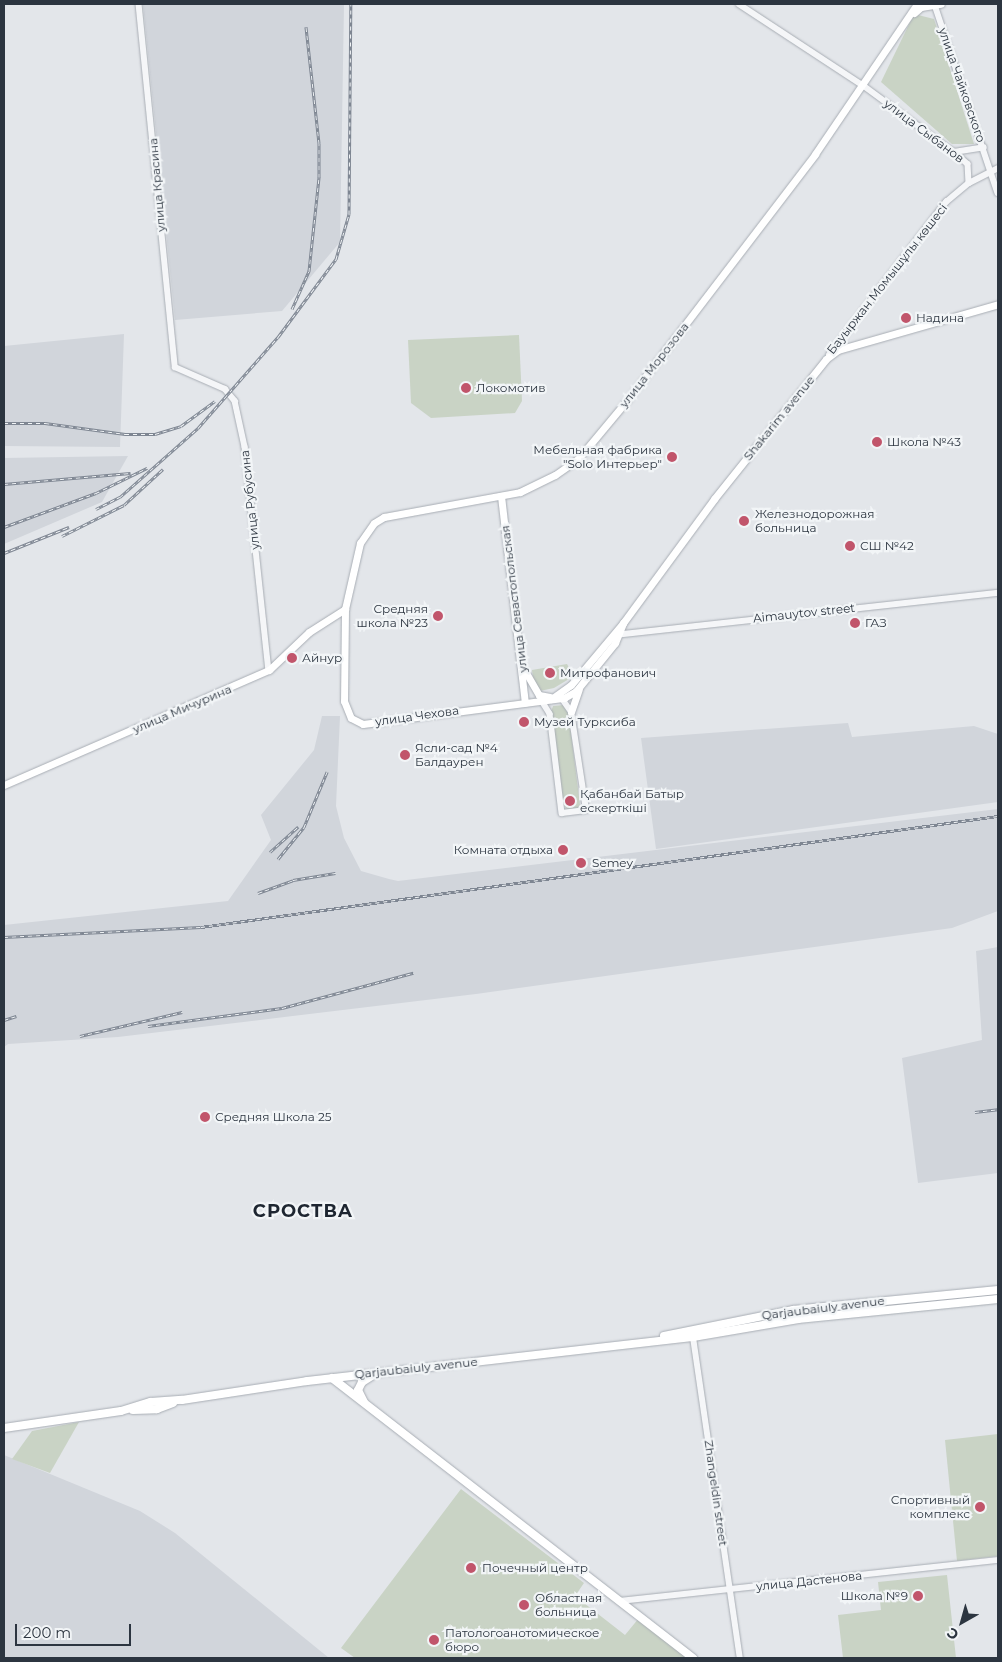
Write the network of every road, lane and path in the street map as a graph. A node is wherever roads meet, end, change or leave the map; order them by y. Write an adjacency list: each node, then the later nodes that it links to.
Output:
1 (139, 4): 15 (street, улица Красина)
2 (739, 4): 6 (street, улица Сыбанов)
3 (917, 4): 5 (main road, улица Морозова)
4 (934, 5): 5 (main road, улица Морозова); 7 (street, улица Чайковского)
5 (907, 18): 6 (main road, улица Морозова)
6 (864, 86): 8 (street, улица Сыбанов); 16 (main road, улица Морозова)
7 (984, 148): 8 (street); 10 (street, улица Чайковского)
8 (954, 152): 11 (street, улица Сыбанов)
9 (998, 168): 10 (street, Бауыржан Момышұлы көшесі)
10 (991, 169): 11 (street, Бауыржан Момышұлы көшесі); 12 (street, улица Чайковского)
11 (970, 183): 14 (street, Бауыржан Момышұлы көшесі)
12 (998, 193)
13 (998, 304): 14 (main road, Shakarim avenue)
14 (826, 359): 19 (main road, Shakarim avenue)
15 (175, 367): 23 (street, улица Рубусина)
16 (500, 496): 18 (main road, улица Морозова); 22 (main road, улица Севастопольская)
17 (998, 593): 20 (street, Aimauytov street)
18 (345, 609): 23 (main road, улица Мичурина); 28 (main road, улица Чехова)
19 (623, 623): 20 (main road, Shakarim avenue); 21 (main road, Shakarim avenue)
20 (621, 634): 21 (street, Aimauytov street); 24 (main road, Shakarim avenue)
21 (610, 636): 25 (main road, Shakarim avenue)
22 (523, 668): 25 (main road); 28 (main road, улица Севастопольская)
23 (269, 670): 31 (main road, улица Мичурина)
24 (582, 684): 26 (main road, Shakarim avenue); 29 (main road)
25 (553, 697): 26 (main road, улица Чехова); 27 (main road, улица Чехова); 30 (street)
26 (564, 698): 29 (street)
27 (542, 701): 28 (main road, улица Чехова); 30 (street)
28 (525, 703)
29 (571, 712): 30 (street)
30 (550, 714)
31 (4, 785)
32 (998, 1290): 34 (highway, Qarjaubaiuly avenue)
33 (998, 1299): 35 (highway, Qarjaubaiuly avenue)
34 (692, 1328): 35 (street, Zhangeldin street); 36 (highway, Qarjaubaiuly avenue)
35 (693, 1337): 36 (highway, Qarjaubaiuly avenue); 44 (street, Zhangeldin street)
36 (649, 1340): 37 (highway, Qarjaubaiuly avenue)
37 (388, 1371): 38 (highway, Qarjaubaiuly avenue); 41 (highway)
38 (332, 1378): 39 (highway, Qarjaubaiuly avenue); 40 (highway)
39 (307, 1381): 40 (highway); 42 (highway)
40 (345, 1389): 41 (highway)
41 (372, 1410): 45 (highway)
42 (4, 1428)
43 (998, 1560): 44 (street, улица Дастенова)
44 (729, 1590): 45 (street, улица Дастенова); 47 (street, Zhangeldin street)
45 (620, 1601): 46 (highway)
46 (693, 1658)
47 (740, 1658)

